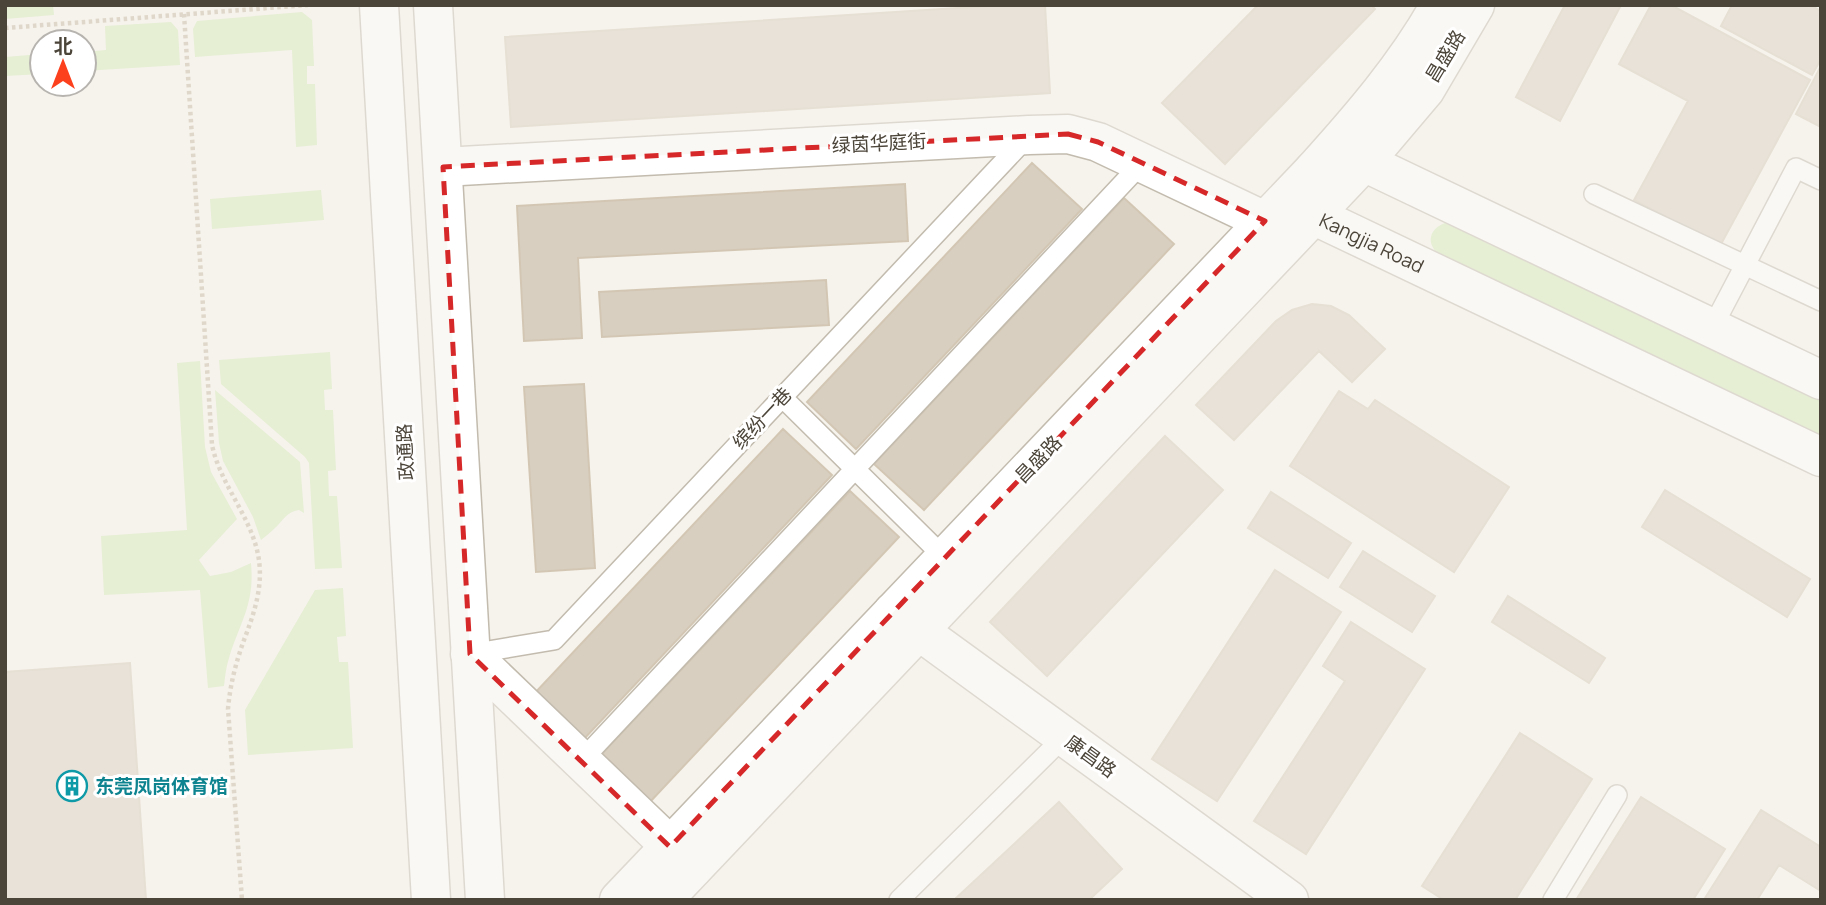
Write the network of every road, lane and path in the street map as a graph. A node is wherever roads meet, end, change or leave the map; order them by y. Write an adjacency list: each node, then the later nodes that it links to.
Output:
1 (308, 5): 6 (path)
2 (379, 5): 31 (street, 政通路)
3 (433, 5): 11 (street)
4 (1440, 5): 12 (street, 昌盛路)
5 (1475, 5): 9 (street, 昌盛路)
6 (184, 14): 7 (path); 30 (path)
7 (5, 28)
8 (1029, 135): 10 (street, 绿茵华庭街); 11 (street, 绿茵华庭街); 20 (lane, 缤纷一巷)
9 (1364, 162): 12 (street); 15 (street, 昌盛路); 18 (street)
10 (1142, 163): 15 (street, 绿茵华庭街); 22 (lane)
11 (443, 167): 25 (street)
12 (1314, 170): 15 (street, Kangjia Road)
13 (1821, 180): 16 (lane)
14 (1594, 194): 16 (lane)
15 (1291, 224): 21 (street, Kangjia Road); 23 (street, 昌盛路)
16 (1745, 265): 17 (lane); 18 (lane)
17 (1821, 301)
18 (1712, 328): 19 (street)
19 (1821, 380)
20 (782, 397): 22 (lane); 25 (lane, 缤纷一巷)
21 (1821, 457)
22 (855, 469): 23 (lane); 27 (lane)
23 (956, 568): 24 (street, 昌盛路)
24 (906, 621): 26 (street, 康昌路); 29 (street, 昌盛路)
25 (470, 654): 27 (street); 32 (street)
26 (1064, 737): 35 (lane); 36 (street, 康昌路)
27 (581, 761): 29 (street)
28 (1617, 795): 37 (lane)
29 (681, 858): 33 (street, 昌盛路); 34 (street, 昌盛路)
30 (242, 900)
31 (431, 900)
32 (485, 900)
33 (619, 900)
34 (663, 900)
35 (899, 900)
36 (1289, 900)
37 (1553, 900)

